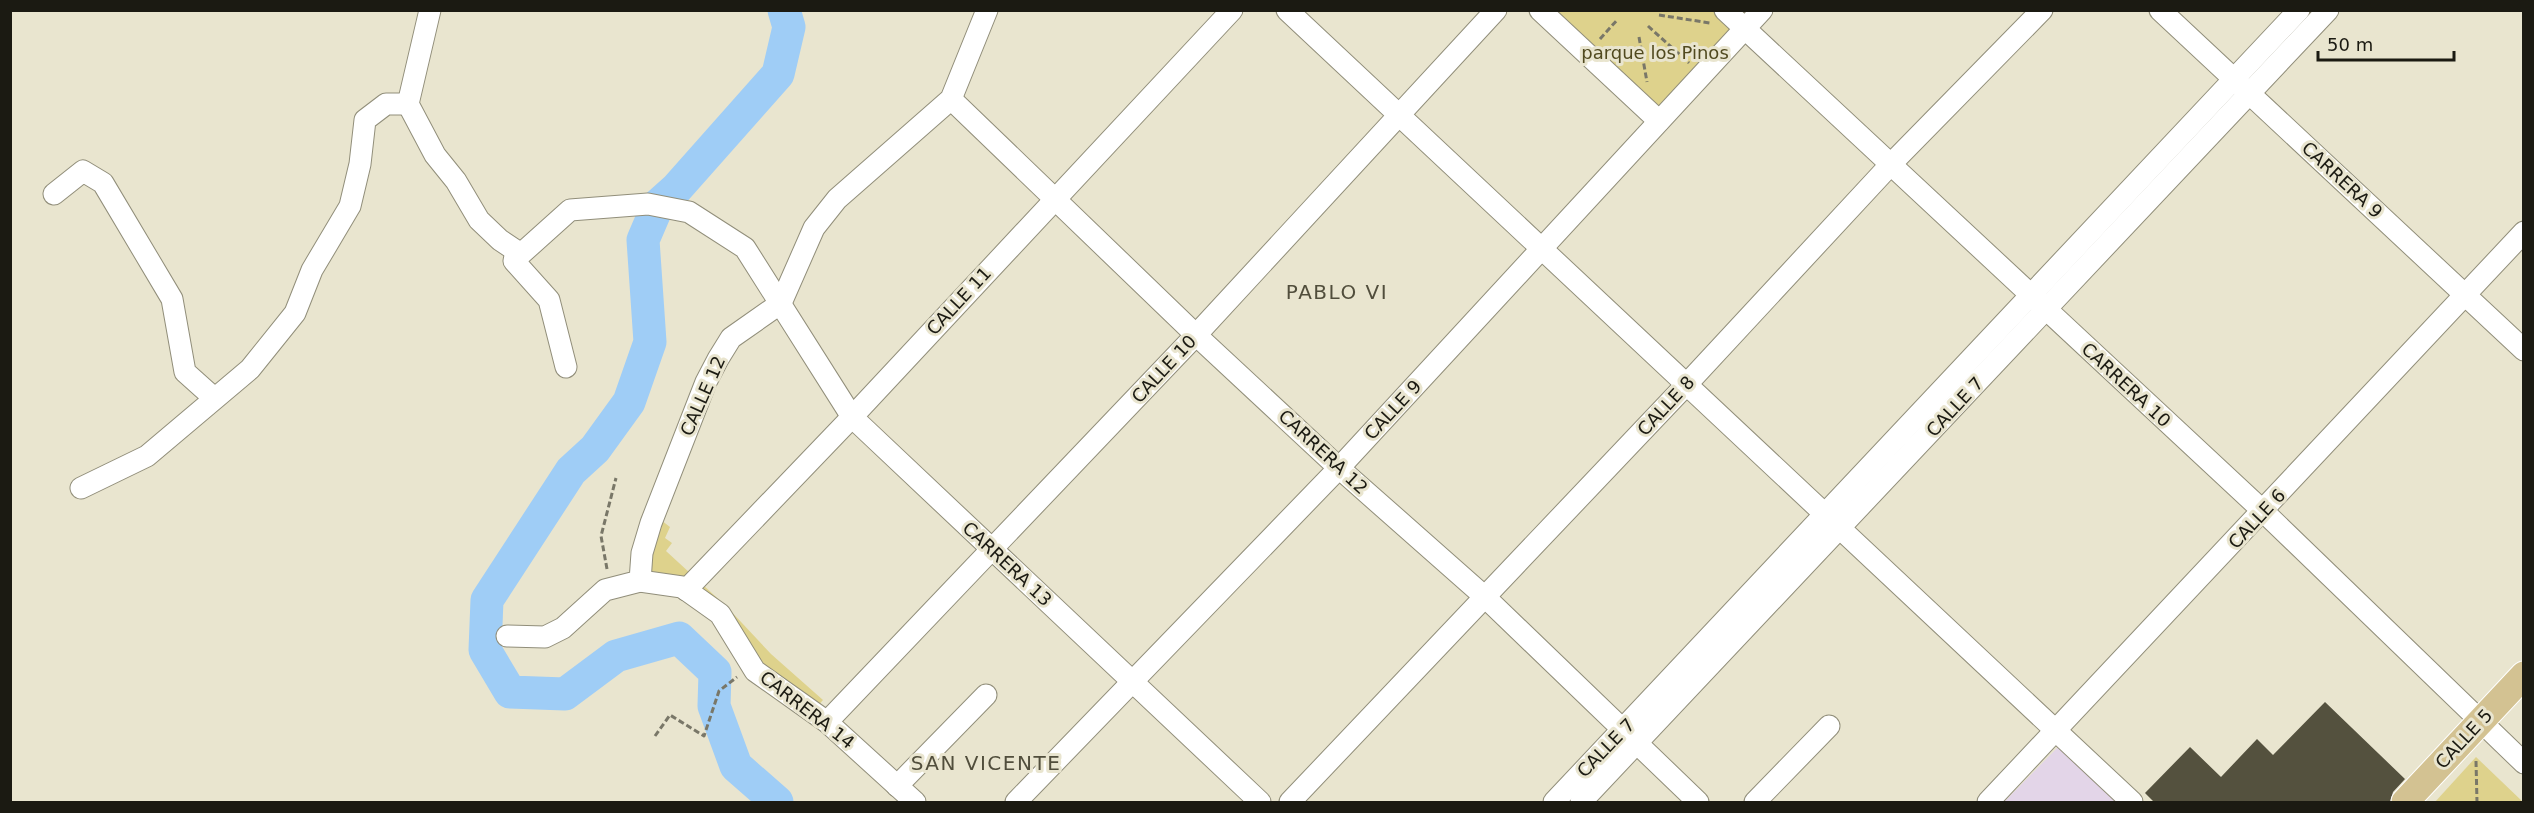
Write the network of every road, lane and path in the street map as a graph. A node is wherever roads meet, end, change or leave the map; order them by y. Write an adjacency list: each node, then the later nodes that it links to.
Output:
1 (430, 10): 23 (street)
2 (987, 10): 22 (street)
3 (1232, 10): 28 (street, CALLE 11)
4 (1287, 10): 24 (street)
5 (1496, 10): 24 (street, CALLE 10)
6 (1540, 10): 18 (street)
7 (1725, 10): 16 (street, CARRERA 10)
8 (1762, 10): 16 (street, CALLE 9)
9 (2042, 10): 26 (street, CALLE 8)
10 (2160, 10): 20 (street, CARRERA 9)
11 (2299, 10): 20 (street, CALLE 7)
12 (2328, 10): 21 (street, CALLE 7)
13 (1659, 15): 16 (path)
14 (1618, 19): 18 (path)
15 (1648, 26): 19 (path)
16 (1744, 28): 19 (street, CALLE 9); 26 (street, CARRERA 10)
17 (1639, 37): 25 (path)
18 (1586, 54): 25 (street)
19 (1702, 74): 25 (street, CALLE 9)
20 (2235, 78): 21 (street, CARRERA 9); 34 (street, CALLE 7)
21 (2251, 94): 32 (street, CARRERA 9); 34 (street, CALLE 7)
22 (951, 99): 28 (street, CARRERA 12); 33 (street)
23 (408, 105): 31 (street); 39 (street)
24 (1399, 116): 30 (street); 35 (street, CALLE 10)
25 (1656, 119): 30 (street, CALLE 9)
26 (1892, 163): 34 (street, CARRERA 10); 38 (street, CALLE 8)
27 (54, 194): 39 (street)
28 (1053, 200): 35 (street, CARRERA 12); 40 (street, CALLE 11)
29 (2523, 232): 32 (street, CALLE 6)
30 (1543, 250): 38 (street); 41 (street, CALLE 9)
31 (516, 251): 33 (street, CARRERA 13); 37 (street)
32 (2465, 294): 36 (street, CARRERA 9); 44 (street, CALLE 6)
33 (781, 303): 40 (street, CARRERA 13); 47 (street, CALLE 12)
34 (2039, 303): 44 (street, CARRERA 10); 45 (street, CALLE 7)
35 (1196, 335): 41 (street, CARRERA 12); 46 (street, CALLE 10)
36 (2523, 350)
37 (566, 367)
38 (1686, 385): 45 (street); 50 (street, CALLE 8)
39 (214, 398): 43 (street)
40 (852, 417): 46 (street, CARRERA 13); 49 (street, CALLE 11)
41 (1339, 468): 50 (street, CARRERA 12); 54 (street, CALLE 9)
42 (616, 478): 48 (path)
43 (81, 488)
44 (2264, 512): 57 (street, CARRERA 10); 59 (street, CALLE 6)
45 (1832, 523): 59 (street); 61 (street, CALLE 7)
46 (992, 550): 54 (street, CARRERA 13); 56 (street, CALLE 10)
47 (640, 581): 48 (street); 49 (street)
48 (611, 588): 51 (street)
49 (684, 589): 52 (street, CARRERA 14)
50 (1485, 597): 61 (street, CARRERA 12); 68 (street, CALLE 8)
51 (507, 636)
52 (758, 673): 56 (street, CARRERA 14); 60 (path)
53 (2523, 675): 57 (main road, CALLE 5)
54 (1131, 682): 66 (street, CALLE 9); 67 (street, CARRERA 13)
55 (986, 695): 64 (street)
56 (826, 722): 64 (street, CARRERA 14)
57 (2480, 723): 63 (street, CARRERA 10); 75 (main road, CALLE 5)
58 (1829, 726): 72 (street)
59 (2056, 732): 73 (street, CALLE 6); 74 (street)
60 (655, 736)
61 (1630, 737): 69 (street, CALLE 7); 70 (street, CALLE 7); 71 (street, CARRERA 12)
62 (2476, 757): 76 (path)
63 (2523, 763)
64 (897, 786): 65 (street, CARRERA 14)
65 (915, 802)
66 (1016, 802)
67 (1260, 802)
68 (1290, 802)
69 (1554, 802)
70 (1581, 802)
71 (1698, 802)
72 (1755, 802)
73 (1988, 802)
74 (2132, 802)
75 (2404, 802)
76 (2477, 802)

